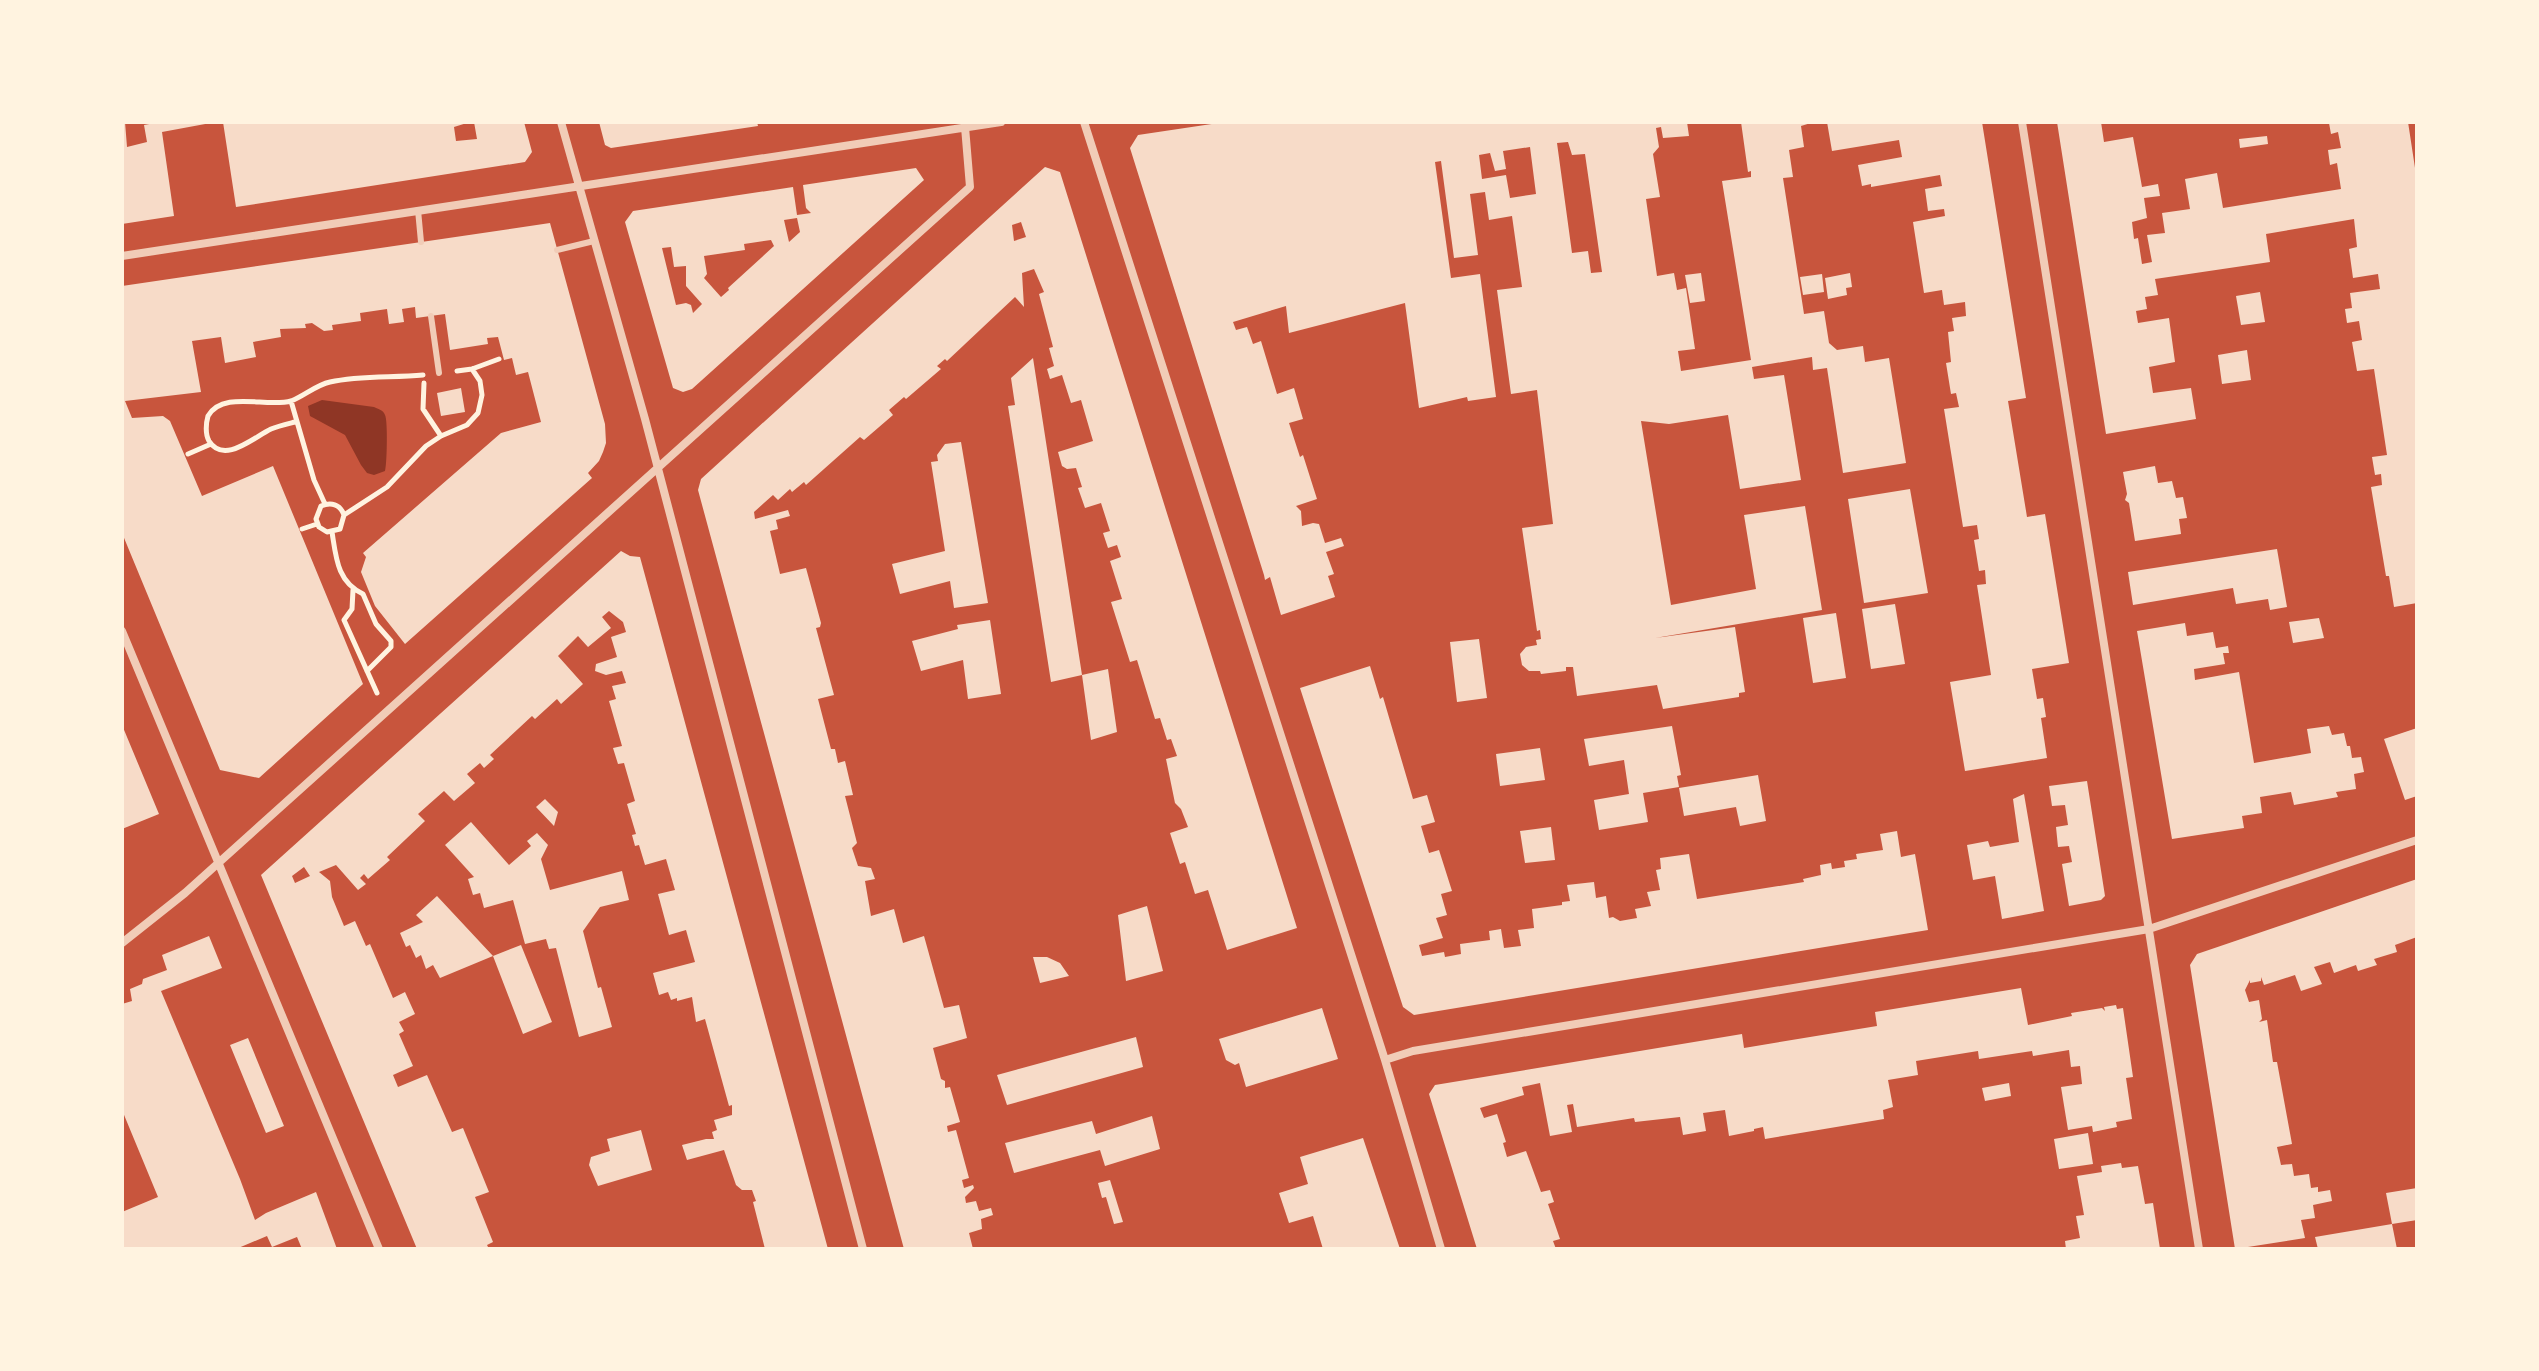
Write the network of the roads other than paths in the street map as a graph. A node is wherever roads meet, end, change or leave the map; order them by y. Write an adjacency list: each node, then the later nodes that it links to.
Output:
1 (561, 122): 6 (street)
2 (1001, 122): 5 (street)
3 (1084, 122): 20 (street)
4 (2022, 122): 18 (street)
5 (965, 127): 6 (street); 14 (street)
6 (578, 186): 7 (street); 8 (street)
7 (418, 210): 9 (lane); 11 (street)
8 (594, 241): 10 (lane); 14 (street)
9 (421, 242)
10 (557, 250)
11 (122, 256)
12 (431, 316): 13 (lane)
13 (439, 373)
14 (658, 470): 17 (street); 22 (street)
15 (122, 631): 17 (street)
16 (2417, 840): 18 (street)
17 (218, 862): 19 (street); 21 (street)
18 (2149, 929): 20 (street); 24 (street)
19 (122, 943)
20 (1385, 1060): 23 (street)
21 (379, 1249)
22 (863, 1249)
23 (1441, 1249)
24 (2199, 1249)

